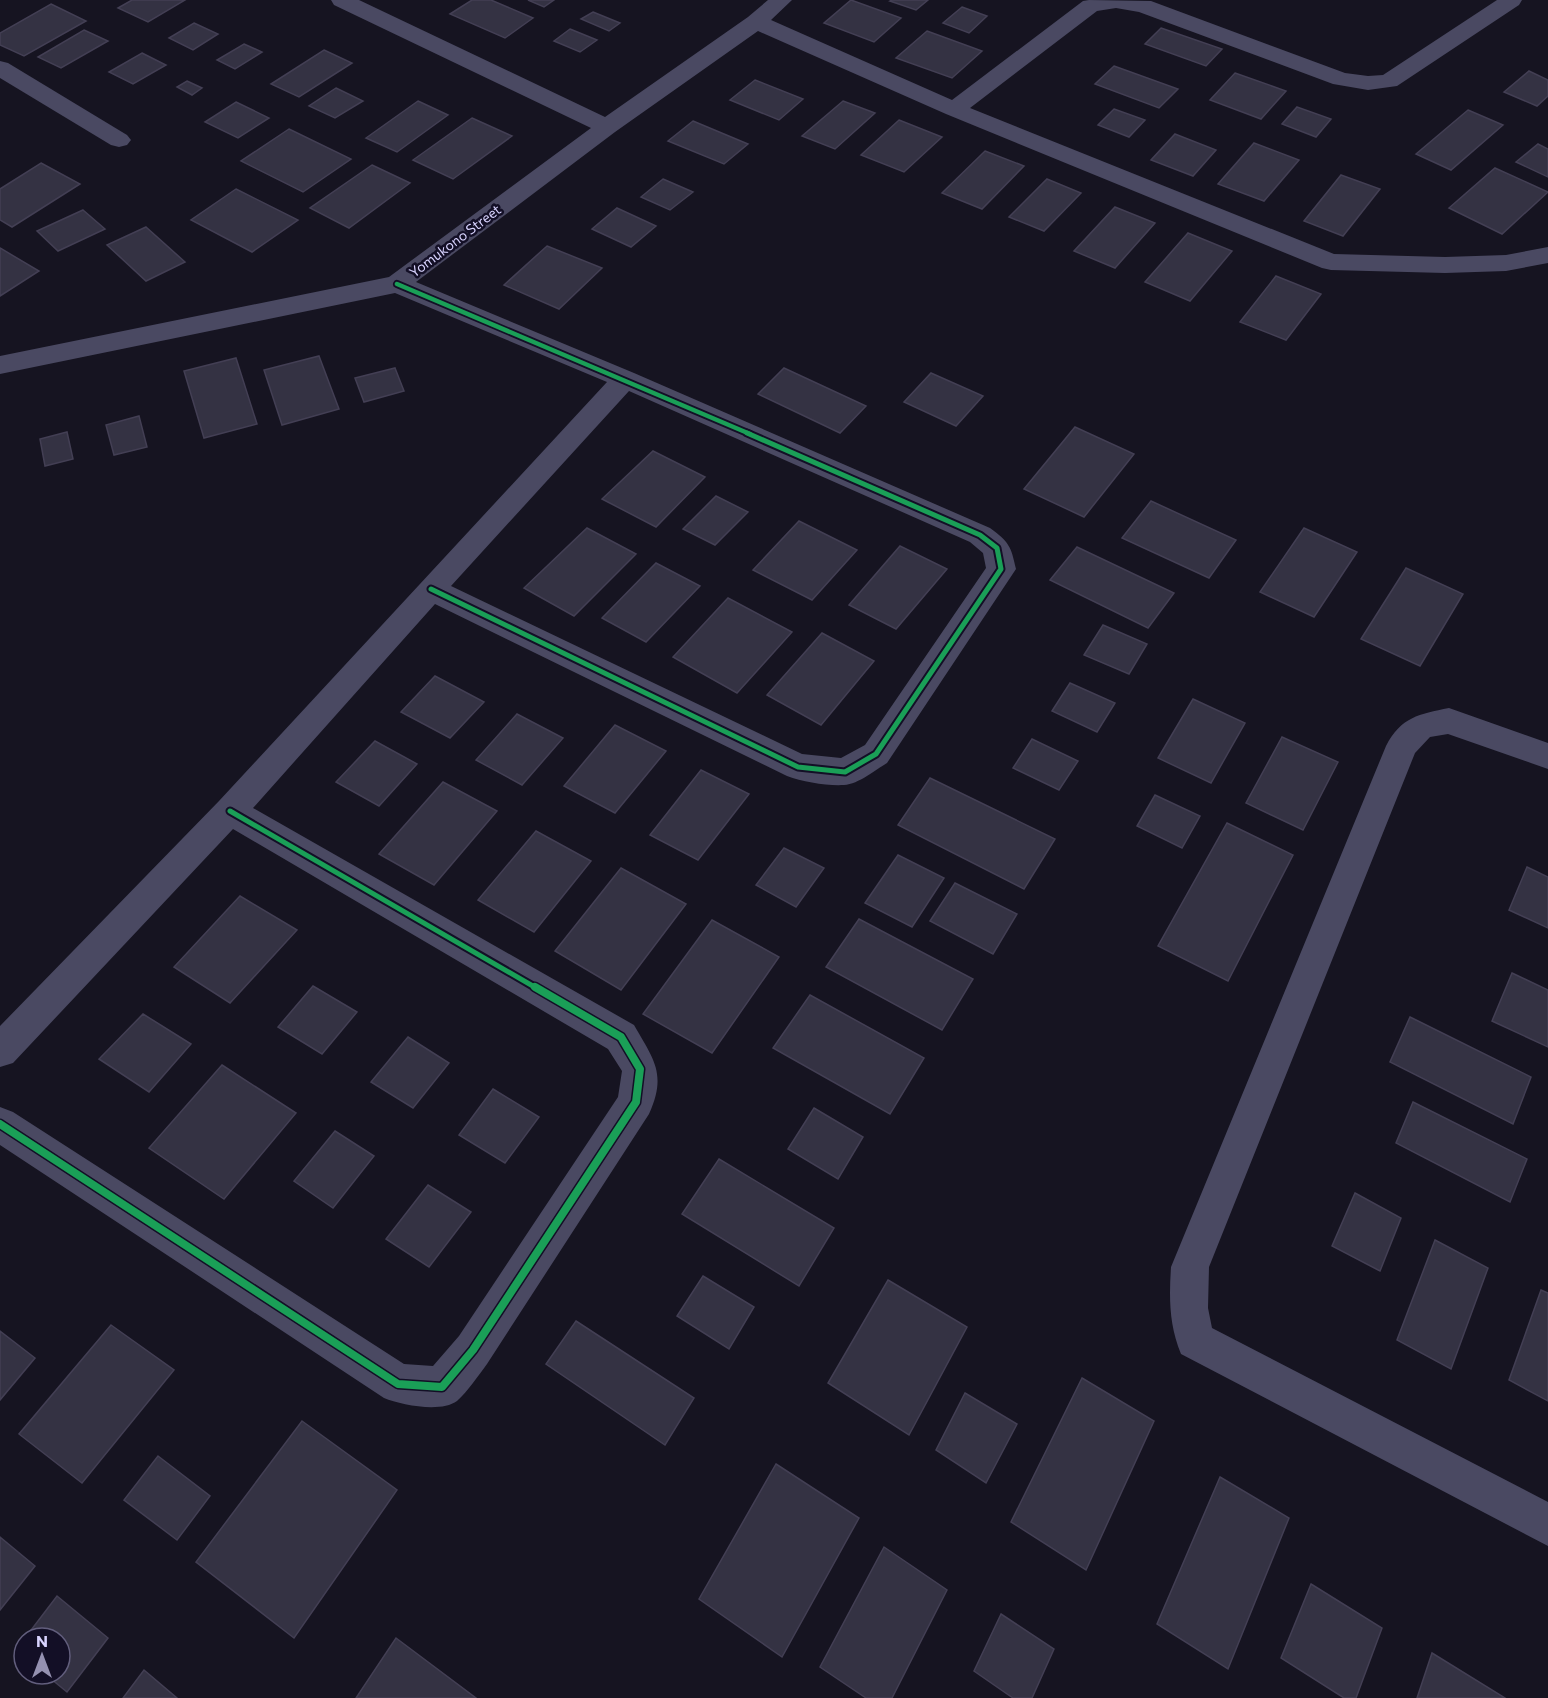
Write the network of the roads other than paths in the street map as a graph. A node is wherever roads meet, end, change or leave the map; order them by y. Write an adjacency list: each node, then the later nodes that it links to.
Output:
1 (342, 0): 5 (street)
2 (395, 0): 5 (street)
3 (782, 0): 6 (street, Yomukono Street)
4 (1511, 0): 8 (street)
5 (374, 14): 9 (street)
6 (756, 22): 8 (street); 9 (street, Yomukono Street)
7 (0, 68): 10 (street)
8 (954, 109): 11 (street)
9 (607, 127): 12 (street, Yomukono Street)
10 (119, 140)
11 (1548, 255)
12 (397, 284): 13 (street, Yomukono Street); 14 (street)
13 (0, 365)
14 (625, 379): 15 (street); 15 (street)
15 (431, 589): 17 (street)
16 (1548, 756): 20 (street)
17 (231, 811): 18 (street); 19 (street)
18 (0, 1051)
19 (0, 1124)
20 (1548, 1525)

